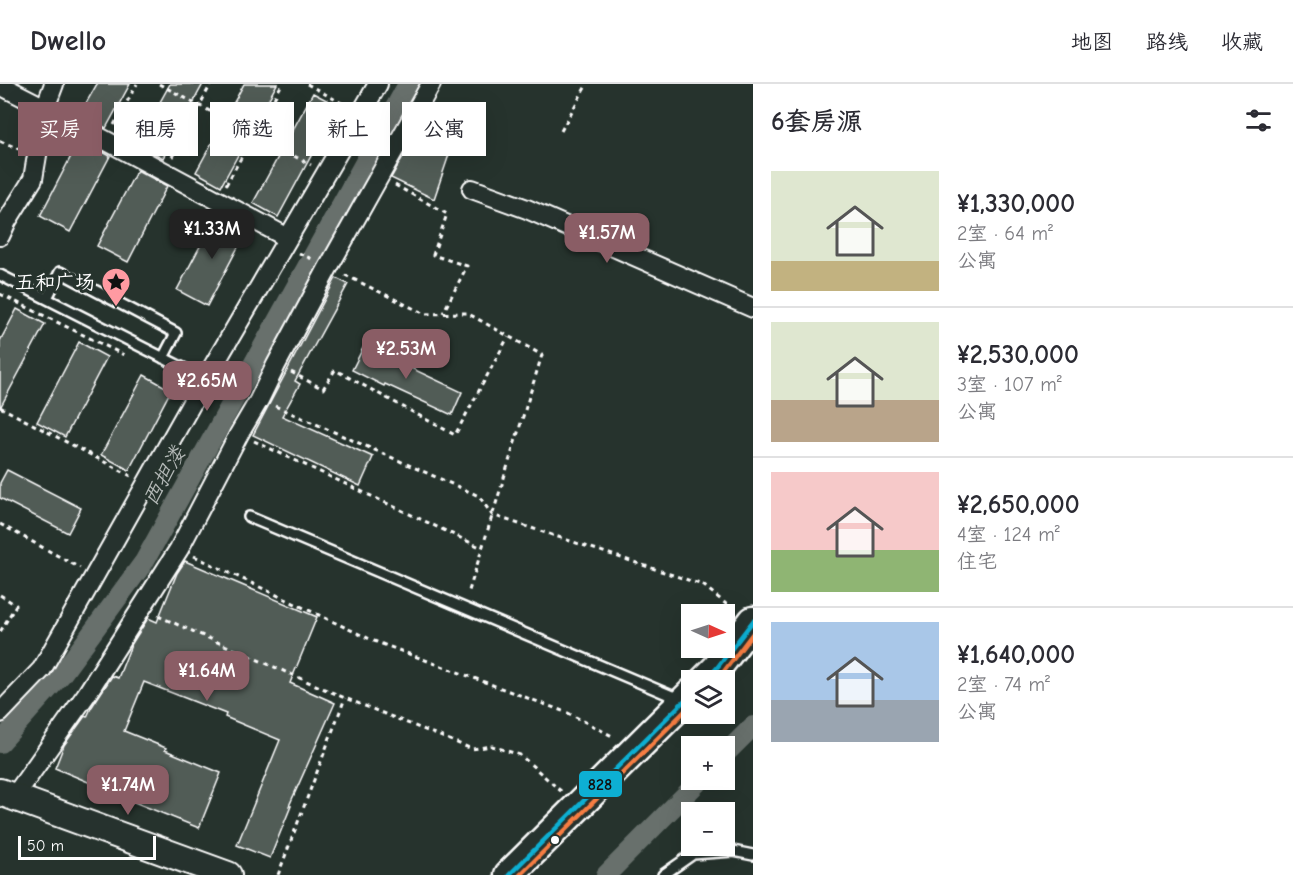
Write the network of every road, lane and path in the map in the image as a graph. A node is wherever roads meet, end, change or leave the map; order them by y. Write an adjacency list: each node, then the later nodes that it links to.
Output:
1 (54, 84): 12 (street)
2 (137, 84): 20 (path)
3 (159, 84): 16 (path)
4 (211, 84): 16 (path)
5 (282, 84): 13 (path)
6 (307, 84): 14 (path)
7 (378, 84): 15 (street)
8 (431, 84): 27 (street)
9 (587, 84): 18 (path)
10 (0, 85): 11 (street)
11 (33, 102)
12 (47, 102)
13 (272, 102)
14 (341, 102)
15 (367, 102)
16 (200, 106): 17 (path); 25 (path)
17 (210, 111)
18 (561, 131)
19 (102, 138): 20 (street)
20 (106, 140): 25 (street)
21 (37, 156): 30 (street)
22 (241, 156): 29 (path)
23 (294, 156): 26 (path)
24 (336, 156): 26 (street)
25 (164, 171): 29 (street)
26 (326, 173): 31 (street)
27 (380, 177): 32 (street); 37 (path)
28 (472, 189): 36 (street)
29 (218, 200): 31 (street)
30 (0, 236)
31 (286, 241): 32 (path); 42 (street)
32 (328, 268): 37 (path); 41 (street)
33 (0, 275): 35 (lane)
34 (0, 294): 40 (path)
35 (47, 298): 39 (lane); 39 (lane)
36 (753, 308)
37 (442, 314): 38 (path)
38 (508, 337): 41 (path); 47 (path)
39 (163, 358): 42 (lane)
40 (132, 359)
41 (276, 365): 43 (street)
42 (205, 380): 46 (street)
43 (259, 400): 45 (street); 47 (path)
44 (0, 407): 46 (path)
45 (239, 434): 50 (path); 51 (street)
46 (147, 483): 52 (street)
47 (492, 515): 50 (path); 56 (path)
48 (249, 517): 55 (lane)
49 (0, 524): 52 (path)
50 (482, 548): 55 (path)
51 (179, 549): 54 (street); 63 (path)
52 (94, 576): 62 (street)
53 (0, 596): 57 (path)
54 (140, 608): 60 (path); 64 (street)
55 (463, 608): 59 (lane)
56 (752, 623): 58 (main road)
57 (0, 632)
58 (715, 670)
59 (681, 694)
60 (345, 698): 65 (path); 68 (path)
61 (681, 704): 63 (main road)
62 (0, 713)
63 (636, 748): 65 (main road)
64 (7, 795): 67 (street)
65 (579, 806): 69 (main road)
66 (753, 855): 70 (lane)
67 (228, 875)
68 (278, 875)
69 (509, 875)
70 (663, 875)

